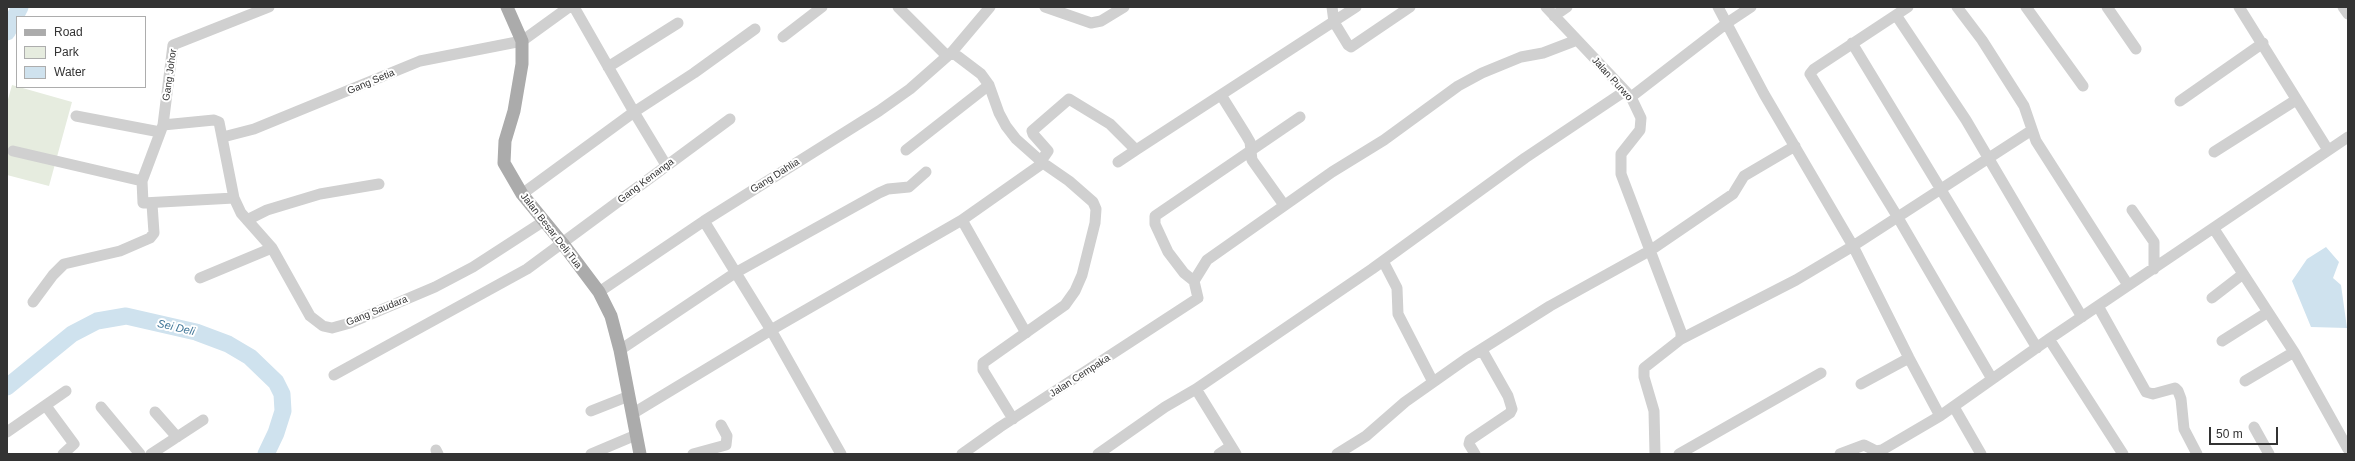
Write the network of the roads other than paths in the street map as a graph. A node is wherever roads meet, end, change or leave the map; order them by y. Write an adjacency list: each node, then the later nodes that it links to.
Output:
1 (269, 7): 48 (street, Gang Johor)
2 (507, 7): 32 (main road, Jalan Besar Deli Tua)
3 (570, 7): 32 (street)
4 (574, 7): 37 (street)
5 (822, 7): 30 (street)
6 (898, 7): 36 (street)
7 (990, 7): 36 (street, Gang Dahlia)
8 (1045, 7): 9 (street)
9 (1124, 7)
10 (1332, 7): 27 (street)
11 (1356, 7): 27 (street)
12 (1410, 7): 27 (street)
13 (1546, 7): 25 (street, Jalan Purwo)
14 (1567, 7): 25 (street)
15 (1718, 7): 28 (street)
16 (1751, 7): 28 (street)
17 (1908, 7): 24 (street)
18 (1958, 7): 49 (street)
19 (2026, 7): 39 (street)
20 (2107, 7): 35 (street)
21 (2239, 7): 34 (street)
22 (2343, 7): 23 (street)
23 (2348, 14)
24 (1896, 15): 33 (street); 59 (street)
25 (1554, 16): 31 (street, Jalan Purwo)
26 (678, 22): 37 (street)
27 (1334, 22): 41 (street)
28 (1727, 23): 40 (street); 52 (street)
29 (755, 29): 44 (street)
30 (783, 37)
31 (1576, 40): 40 (street, Jalan Purwo); 70 (street)
32 (522, 41): 50 (street, Gang Setia); 67 (main road, Jalan Besar Deli Tua)
33 (1852, 43): 66 (street); 72 (street)
34 (2263, 43): 42 (street); 43 (street)
35 (2136, 49)
36 (949, 53): 38 (street); 76 (street, Gang Dahlia)
37 (608, 67): 44 (street)
38 (989, 85): 53 (street); 60 (street)
39 (2083, 86)
40 (1628, 94): 81 (street, Jalan Purwo); 82 (street)
41 (1221, 95): 54 (street); 57 (street)
42 (2296, 100): 55 (street); 58 (street)
43 (2180, 102)
44 (634, 112): 62 (street); 67 (street)
45 (76, 116): 48 (street)
46 (1300, 116): 57 (street)
47 (730, 119): 62 (street, Gang Kenanga)
48 (162, 128): 50 (street, Gang Saudara); 64 (street, Gang Johor)
49 (2032, 130): 59 (street); 88 (street)
50 (223, 137): 68 (street, Gang Saudara)
51 (2348, 137): 55 (street)
52 (1795, 146): 79 (street); 81 (street)
53 (906, 150)
54 (1136, 150): 60 (street); 61 (street)
55 (2328, 150): 77 (street)
56 (13, 151): 64 (street)
57 (1251, 152): 70 (street); 87 (street)
58 (2214, 152)
59 (1988, 159): 66 (street); 94 (street)
60 (1042, 162): 74 (street); 96 (street)
61 (1118, 162)
62 (666, 165): 78 (street, Gang Kenanga)
63 (926, 172): 84 (street)
64 (142, 181): 69 (street, Gang Johor)
65 (379, 184): 73 (street)
66 (1941, 188): 72 (street); 100 (street)
67 (522, 194): 75 (main road, Jalan Besar Deli Tua)
68 (234, 198): 69 (street); 73 (street, Gang Saudara)
69 (147, 204): 91 (street, Gang Johor)
70 (1284, 205): 87 (street)
71 (2132, 210): 83 (street)
72 (1897, 216): 79 (street); 107 (street)
73 (247, 220): 80 (street, Gang Saudara)
74 (962, 220): 95 (street); 96 (street)
75 (544, 221): 78 (main road, Jalan Besar Deli Tua); 80 (street, Gang Saudara)
76 (704, 221): 84 (street); 89 (street, Gang Dahlia)
77 (2214, 229): 83 (street); 85 (street)
78 (563, 244): 89 (main road, Jalan Besar Deli Tua); 106 (street, Gang Kenanga)
79 (1853, 246): 97 (street); 104 (street)
80 (272, 248): 86 (street)
81 (1651, 250): 97 (street); 102 (street)
82 (1383, 261): 109 (street); 111 (street)
83 (2154, 269): 88 (street)
84 (735, 272): 95 (street); 101 (street)
85 (2243, 274): 90 (street); 93 (street)
86 (200, 278)
87 (1194, 280): 121 (street, Jalan Cempaka)
88 (2128, 286): 92 (street)
89 (599, 292): 101 (main road, Jalan Besar Deli Tua)
90 (2212, 298)
91 (33, 302)
92 (2098, 306): 94 (street); 147 (street)
93 (2268, 312): 99 (street); 103 (street)
94 (2082, 318): 98 (street)
95 (771, 330): 119 (street); 136 (street)
96 (1026, 333): 121 (street)
97 (1681, 339): 142 (street)
98 (2049, 339): 100 (street); 146 (street)
99 (2222, 341)
100 (2037, 348): 107 (street)
101 (620, 350): 113 (main road, Jalan Besar Deli Tua)
102 (1482, 350): 109 (street); 141 (street)
103 (2294, 352): 108 (street); 128 (street)
104 (1909, 358): 110 (street); 120 (street)
105 (1821, 373): 143 (street)
106 (334, 375)
107 (1992, 379): 116 (street)
108 (2245, 380)
109 (1433, 382): 140 (street)
110 (1861, 384)
111 (1196, 389): 129 (street); 138 (street)
112 (66, 391): 114 (street)
113 (629, 396): 117 (street); 119 (main road, Jalan Besar Deli Tua)
114 (46, 406): 125 (street); 130 (street)
115 (101, 407): 131 (street)
116 (1954, 407): 120 (street); 145 (street)
117 (590, 411)
118 (155, 412): 127 (street)
119 (632, 414): 126 (main road, Jalan Besar Deli Tua)
120 (1940, 416): 144 (street)
121 (1013, 419): 137 (street, Jalan Cempaka)
122 (203, 420): 127 (street)
123 (721, 425): 135 (street)
124 (2254, 427): 148 (street)
125 (7, 432)
126 (636, 435): 133 (street); 134 (main road, Jalan Besar Deli Tua)
127 (177, 437): 132 (street)
128 (2348, 449)
129 (1233, 450): 139 (street)
130 (63, 454)
131 (140, 454)
132 (151, 454)
133 (591, 454)
134 (640, 454)
135 (693, 454)
136 (841, 454)
137 (962, 454)
138 (1098, 454)
139 (1219, 454)
140 (1337, 454)
141 (1475, 454)
142 (1655, 454)
143 (1679, 454)
144 (1840, 454)
145 (1981, 454)
146 (2123, 454)
147 (2197, 454)
148 (2269, 454)

